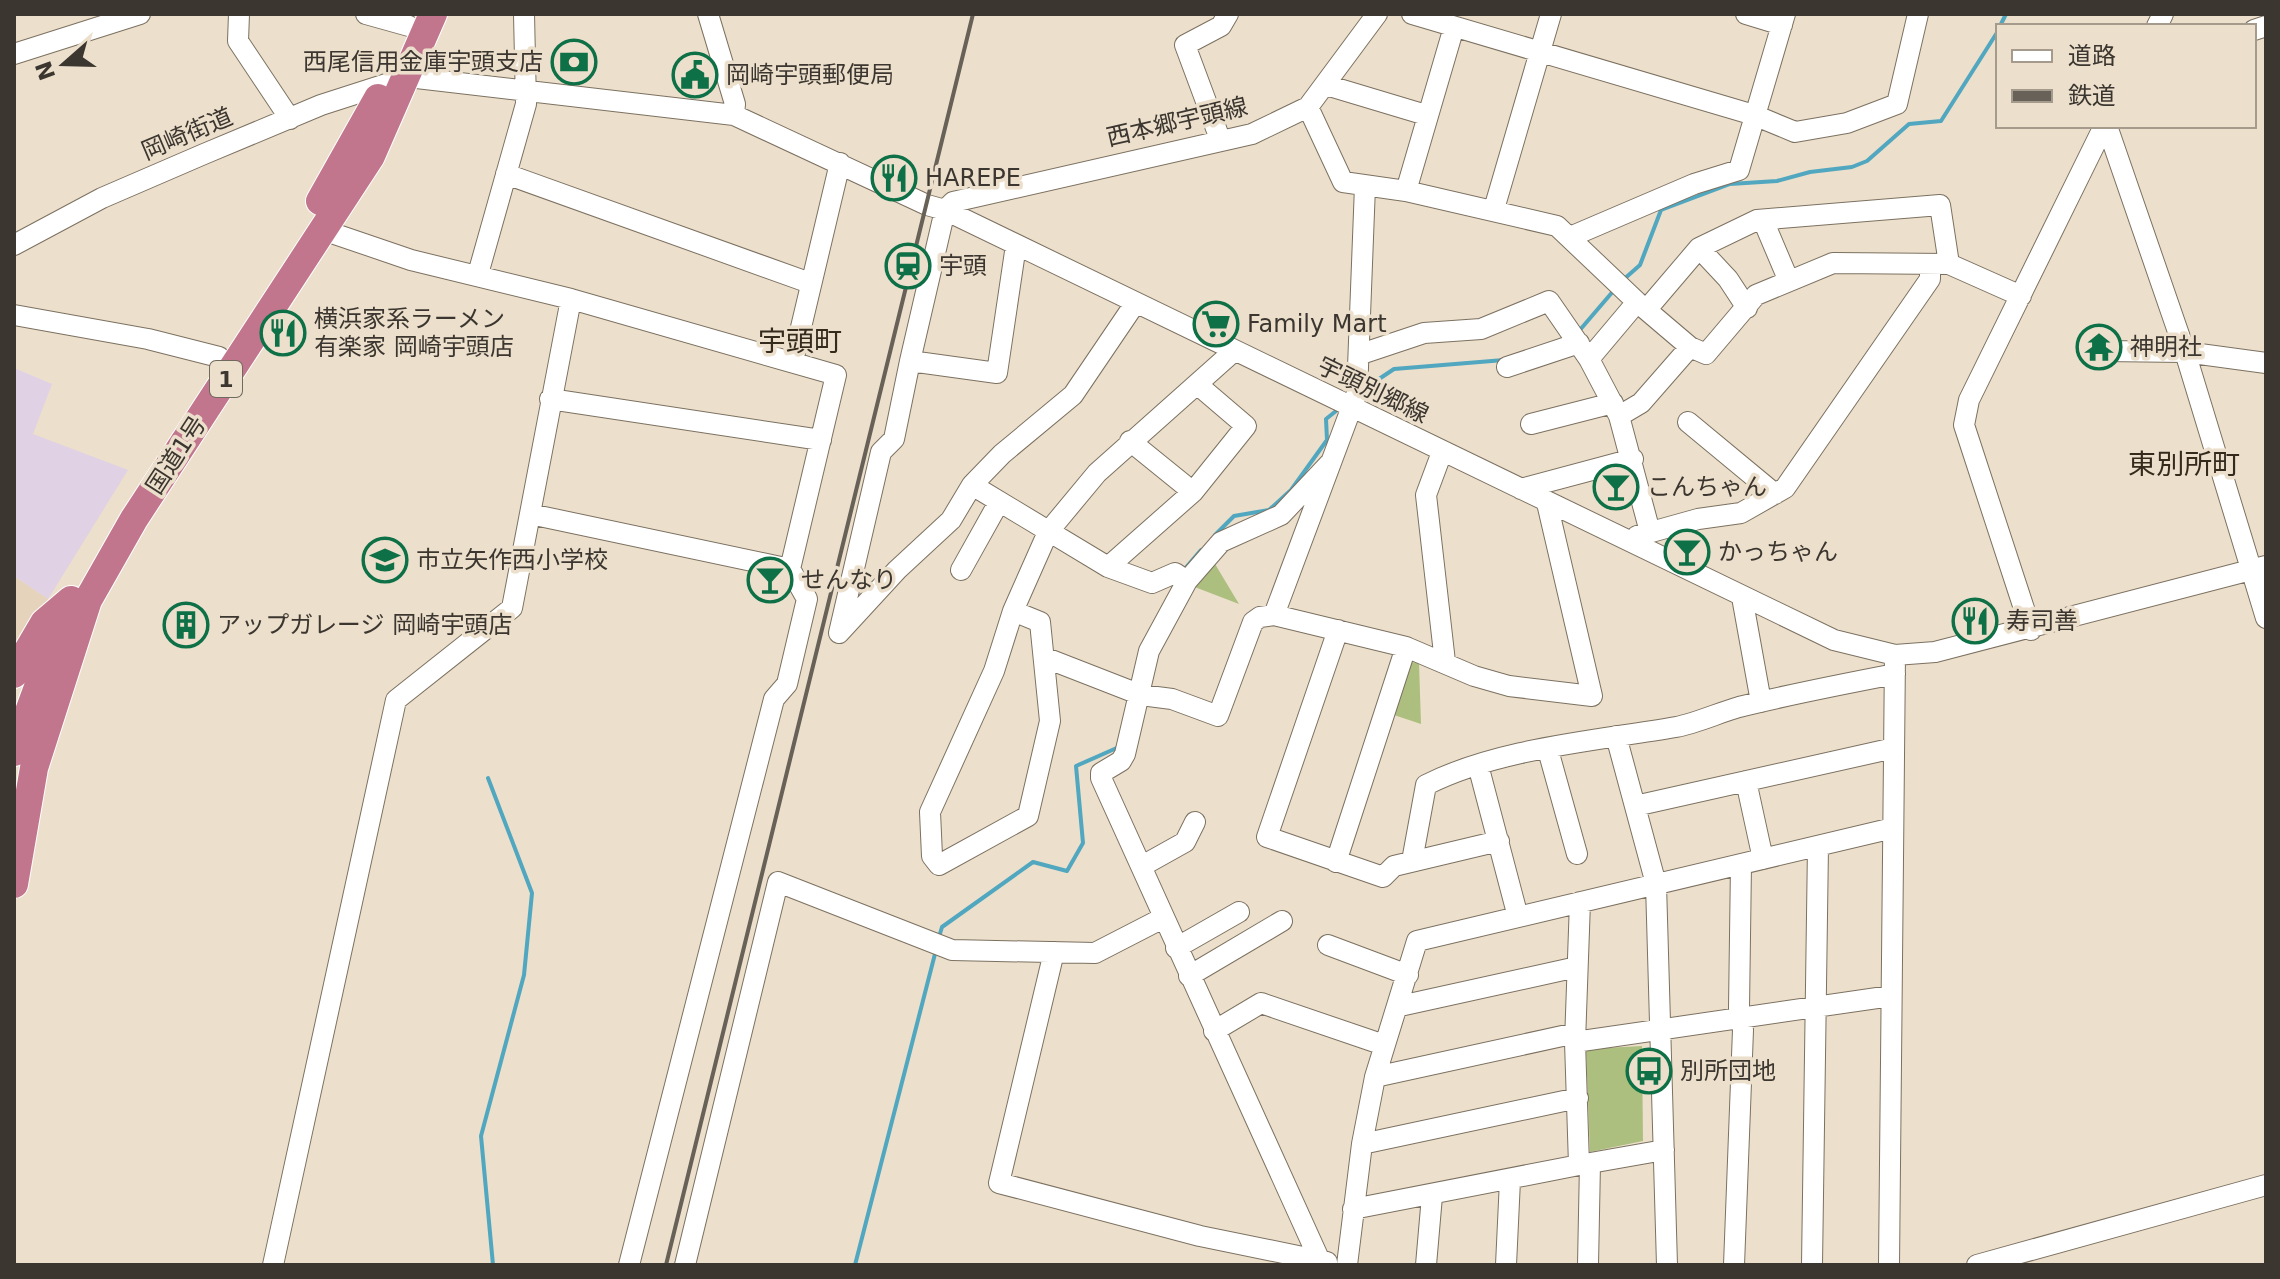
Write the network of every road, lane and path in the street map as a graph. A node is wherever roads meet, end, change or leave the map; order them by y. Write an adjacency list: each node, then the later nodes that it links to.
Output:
1 (140, 14): 14 (street)
2 (239, 14): 25 (street)
3 (366, 14): 12 (street)
4 (524, 14): 20 (street)
5 (708, 14): 22 (street)
6 (1228, 14): 28 (street)
7 (1377, 14): 19 (street, 西本郷宇頭線)
8 (1412, 14): 15 (street)
9 (1551, 14): 16 (street)
10 (1746, 14): 13 (street)
11 (1918, 14): 24 (street)
12 (418, 18): 18 (highway, 国道1号 / 1)
13 (1784, 19): 24 (street)
14 (101, 20): 17 (street)
15 (1454, 27): 16 (street); 23 (street)
16 (1542, 51): 24 (street); 34 (street)
17 (14, 54)
18 (397, 80): 20 (street, 宇頭別郷線); 25 (street, 岡崎街道); 36 (highway, 国道1号 / 1); 57 (highway, 国道1号 / 1)
19 (1326, 85): 21 (street, 西本郷宇頭線); 23 (street)
20 (523, 89): 22 (street, 宇頭別郷線); 30 (street)
21 (1308, 107): 28 (street, 西本郷宇頭線); 31 (street)
22 (734, 115): 29 (street, 宇頭別郷線)
23 (1426, 115): 32 (street)
24 (1754, 115): 37 (street)
25 (290, 119): 38 (street, 岡崎街道)
26 (2104, 128): 45 (street)
27 (2106, 128): 55 (street)
28 (1220, 139): 33 (street, 西本郷宇頭線)
29 (840, 163): 33 (street, 宇頭別郷線); 44 (street)
30 (506, 174): 42 (street); 44 (street)
31 (1365, 186): 32 (street); 56 (street)
32 (1406, 191): 34 (street)
33 (936, 208): 39 (street, 宇頭別郷線); 59 (street)
34 (1494, 209): 37 (street)
35 (1763, 220): 40 (street); 41 (street); 43 (street)
36 (323, 230): 42 (street); 104 (highway, 国道1号 / 1)
37 (1570, 237): 48 (street)
38 (14, 245)
39 (1016, 245): 47 (street, 宇頭別郷線); 59 (street)
40 (1699, 248): 48 (street); 49 (street)
41 (1939, 264): 43 (street); 45 (street); 76 (street)
42 (478, 274): 46 (street)
43 (1788, 279): 49 (street)
44 (810, 283): 58 (street)
45 (2021, 296): 94 (street)
46 (571, 299): 58 (street); 63 (street)
47 (1134, 305): 52 (street, 宇頭別郷線); 73 (street)
48 (1642, 305): 51 (street); 53 (street)
49 (1747, 308): 51 (street)
50 (14, 315): 57 (street)
51 (1690, 347): 65 (street)
52 (1234, 351): 62 (street); 64 (street, 宇頭別郷線)
53 (1584, 351): 56 (street); 61 (street); 65 (street)
54 (2103, 351): 55 (street)
55 (2185, 352): 60 (street); 84 (street)
56 (1361, 354): 64 (street)
57 (219, 357): 89 (highway, 国道1号 / 1)
58 (793, 361): 68 (street)
59 (910, 361): 73 (street)
60 (2266, 363)
61 (1507, 367)
62 (1198, 385): 69 (street); 75 (street)
63 (550, 399): 68 (street); 79 (street)
64 (1351, 409): 70 (street, 宇頭別郷線); 72 (street)
65 (1616, 409): 67 (street); 71 (street)
66 (1688, 422): 76 (street)
67 (1531, 424)
68 (821, 440): 85 (street)
69 (1130, 441): 75 (street); 80 (street)
70 (1442, 452): 74 (street, 宇頭別郷線); 97 (street)
71 (1633, 459): 74 (street); 81 (street)
72 (1329, 464): 87 (street); 91 (street)
73 (972, 485): 77 (street)
74 (1521, 489): 78 (street, 宇頭別郷線)
75 (1193, 492): 83 (street)
76 (1775, 494): 81 (street)
77 (999, 502): 80 (street); 86 (street)
78 (1547, 503): 82 (street); 97 (street)
79 (530, 514): 85 (street); 150 (street)
80 (1048, 532): 83 (street); 90 (street)
81 (1650, 532): 82 (street)
82 (1626, 540): 88 (street)
83 (1108, 567): 87 (street)
84 (2259, 567): 92 (street); 94 (street)
85 (790, 569): 151 (street)
86 (961, 570)
87 (1181, 577): 100 (street)
88 (1742, 597): 98 (street); 101 (street)
89 (71, 600): 99 (highway); 104 (highway, 国道1号 / 1)
90 (1013, 611): 96 (street); 96 (street)
91 (1274, 615): 93 (street); 100 (street)
92 (2266, 618)
93 (1338, 630): 95 (street); 116 (street)
94 (2031, 630): 98 (street)
95 (1406, 647): 97 (street); 116 (street)
96 (1046, 658): 100 (street)
97 (1445, 662)
98 (1895, 664): 101 (street); 103 (street)
99 (14, 674)
100 (1141, 695): 118 (street)
101 (1761, 702): 102 (street)
102 (1616, 736): 105 (street); 108 (street)
103 (1894, 748): 107 (street); 110 (street)
104 (20, 749): 119 (highway, 国道1号 / 1)
105 (1548, 750): 106 (street); 113 (street)
106 (1478, 765): 111 (street); 115 (street)
107 (1746, 781): 108 (street); 114 (street)
108 (1635, 806): 120 (street)
109 (1195, 822): 118 (street)
110 (1893, 828): 112 (street); 132 (street)
111 (1499, 841): 115 (street); 123 (street)
112 (1818, 846): 114 (street); 134 (street)
113 (1577, 854)
114 (1763, 859): 117 (street)
115 (1412, 861): 116 (street)
116 (1336, 862)
117 (1741, 864): 120 (street); 135 (street)
118 (1142, 866): 124 (street)
119 (14, 884)
120 (1656, 884): 121 (street); 136 (street)
121 (1580, 902): 123 (street); 129 (street)
122 (1239, 912): 127 (street)
123 (1518, 917): 130 (street)
124 (1163, 918): 127 (street); 128 (street)
125 (1282, 921): 131 (street)
126 (1328, 945): 130 (street)
127 (1176, 948): 131 (street)
128 (1054, 952): 149 (street); 152 (street)
129 (1577, 967): 133 (street); 138 (street)
130 (1408, 975): 133 (street)
131 (1189, 976): 137 (street)
132 (1891, 996): 134 (street); 160 (street)
133 (1400, 1006): 139 (street)
134 (1814, 1009): 135 (street); 159 (street)
135 (1741, 1018): 136 (street); 158 (street)
136 (1660, 1030): 138 (street); 143 (street)
137 (1214, 1031): 139 (street); 149 (street)
138 (1575, 1037): 140 (street); 141 (street)
139 (1384, 1045): 140 (street)
140 (1375, 1077): 142 (street)
141 (1578, 1098): 142 (street); 144 (street)
142 (1362, 1144): 148 (street)
143 (1664, 1150): 144 (street); 157 (street)
144 (1584, 1164): 145 (street); 156 (street)
145 (1510, 1180): 147 (street); 155 (street)
146 (2266, 1185): 161 (street)
147 (1432, 1196): 148 (street); 154 (street)
148 (1353, 1209): 153 (street)
149 (1320, 1261): 153 (street)
150 (273, 1265)
151 (629, 1265)
152 (685, 1265)
153 (1345, 1265)
154 (1426, 1265)
155 (1506, 1265)
156 (1588, 1265)
157 (1667, 1265)
158 (1734, 1265)
159 (1812, 1265)
160 (1889, 1265)
161 (1977, 1265)

